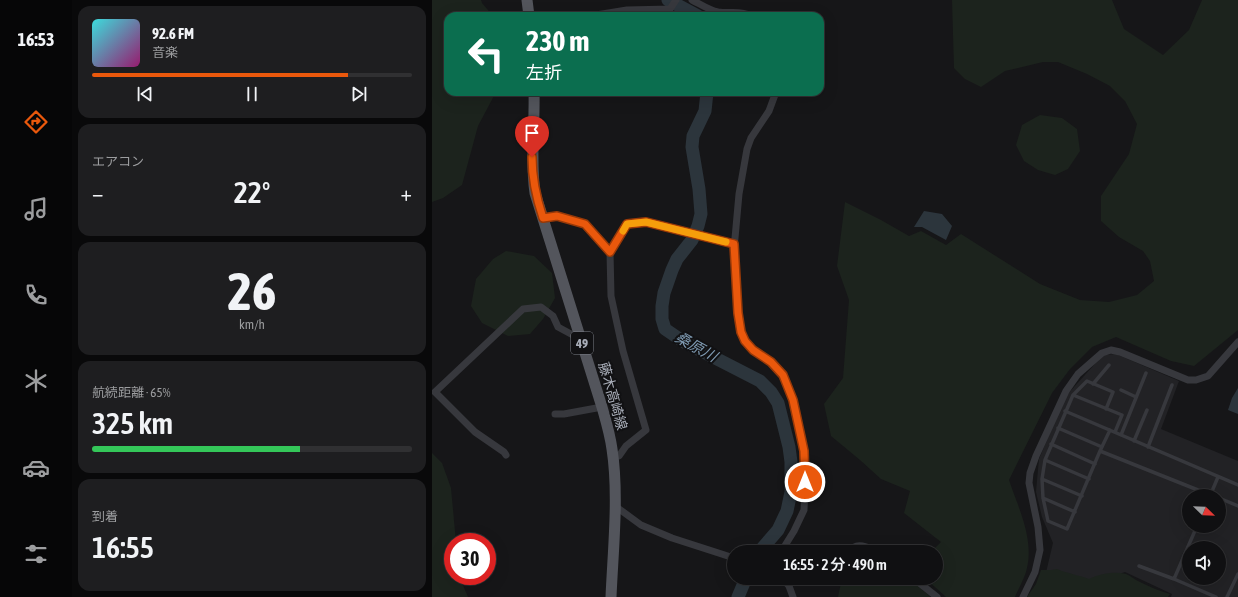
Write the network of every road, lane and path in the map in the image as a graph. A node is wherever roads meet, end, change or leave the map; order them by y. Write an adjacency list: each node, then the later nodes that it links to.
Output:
1 (527, 0): 4 (main road)
2 (676, 0): 5 (street)
3 (692, 0): 6 (street)
4 (528, 12)
5 (615, 12)
6 (720, 12)
7 (731, 12): 8 (street)
8 (741, 12)
9 (534, 96): 11 (main road, 藤木高崎線 / 49)
10 (775, 96): 12 (street)
11 (543, 218): 13 (street); 14 (main road, 藤木高崎線 / 49)
12 (734, 244): 13 (street); 53 (street)
13 (610, 252): 37 (street)
14 (582, 340): 23 (main road, 藤木高崎線 / 49); 36 (street)
15 (1238, 342): 63 (street)
16 (1109, 365): 18 (lane)
17 (1146, 374): 22 (lane)
18 (1093, 384): 21 (lane); 24 (lane)
19 (1172, 385): 34 (lane)
20 (1121, 390): 22 (lane)
21 (1073, 395): 24 (lane); 26 (lane)
22 (1136, 397): 31 (lane)
23 (602, 407): 27 (street); 37 (main road, 藤木高崎線 / 49)
24 (1106, 409): 30 (lane)
25 (1147, 410): 32 (lane)
26 (1065, 411): 28 (lane); 29 (lane)
27 (555, 414)
28 (1058, 428): 33 (lane); 35 (lane)
29 (1110, 430): 30 (lane); 35 (lane)
30 (1115, 432): 31 (lane)
31 (1121, 435): 32 (lane)
32 (1134, 441): 34 (lane)
33 (1051, 444): 38 (lane); 39 (lane)
34 (1148, 447): 40 (lane)
35 (1101, 449): 39 (lane); 44 (lane)
36 (506, 455)
37 (613, 456): 49 (main road, 藤木高崎線 / 49)
38 (1044, 460): 41 (lane); 42 (lane)
39 (1095, 464): 42 (lane)
40 (1218, 477): 43 (lane); 45 (lane)
41 (1042, 478): 46 (lane); 47 (lane)
42 (1088, 479): 46 (lane)
43 (1238, 485)
44 (1195, 489)
45 (1214, 489)
46 (1082, 496): 51 (lane)
47 (1043, 498): 51 (lane); 51 (lane)
48 (1226, 501): 50 (lane)
49 (614, 506): 54 (street); 60 (main road, 藤木高崎線 / 49)
50 (1238, 506)
51 (1075, 512)
52 (1194, 533): 57 (lane)
53 (785, 545)
54 (727, 556)
55 (1139, 566): 57 (lane)
56 (1238, 574): 65 (lane)
57 (1174, 579): 64 (lane)
58 (788, 585): 61 (street)
59 (922, 585): 62 (street)
60 (612, 597)
61 (793, 597)
62 (937, 597)
63 (1023, 597)
64 (1216, 597)
65 (1227, 597)

